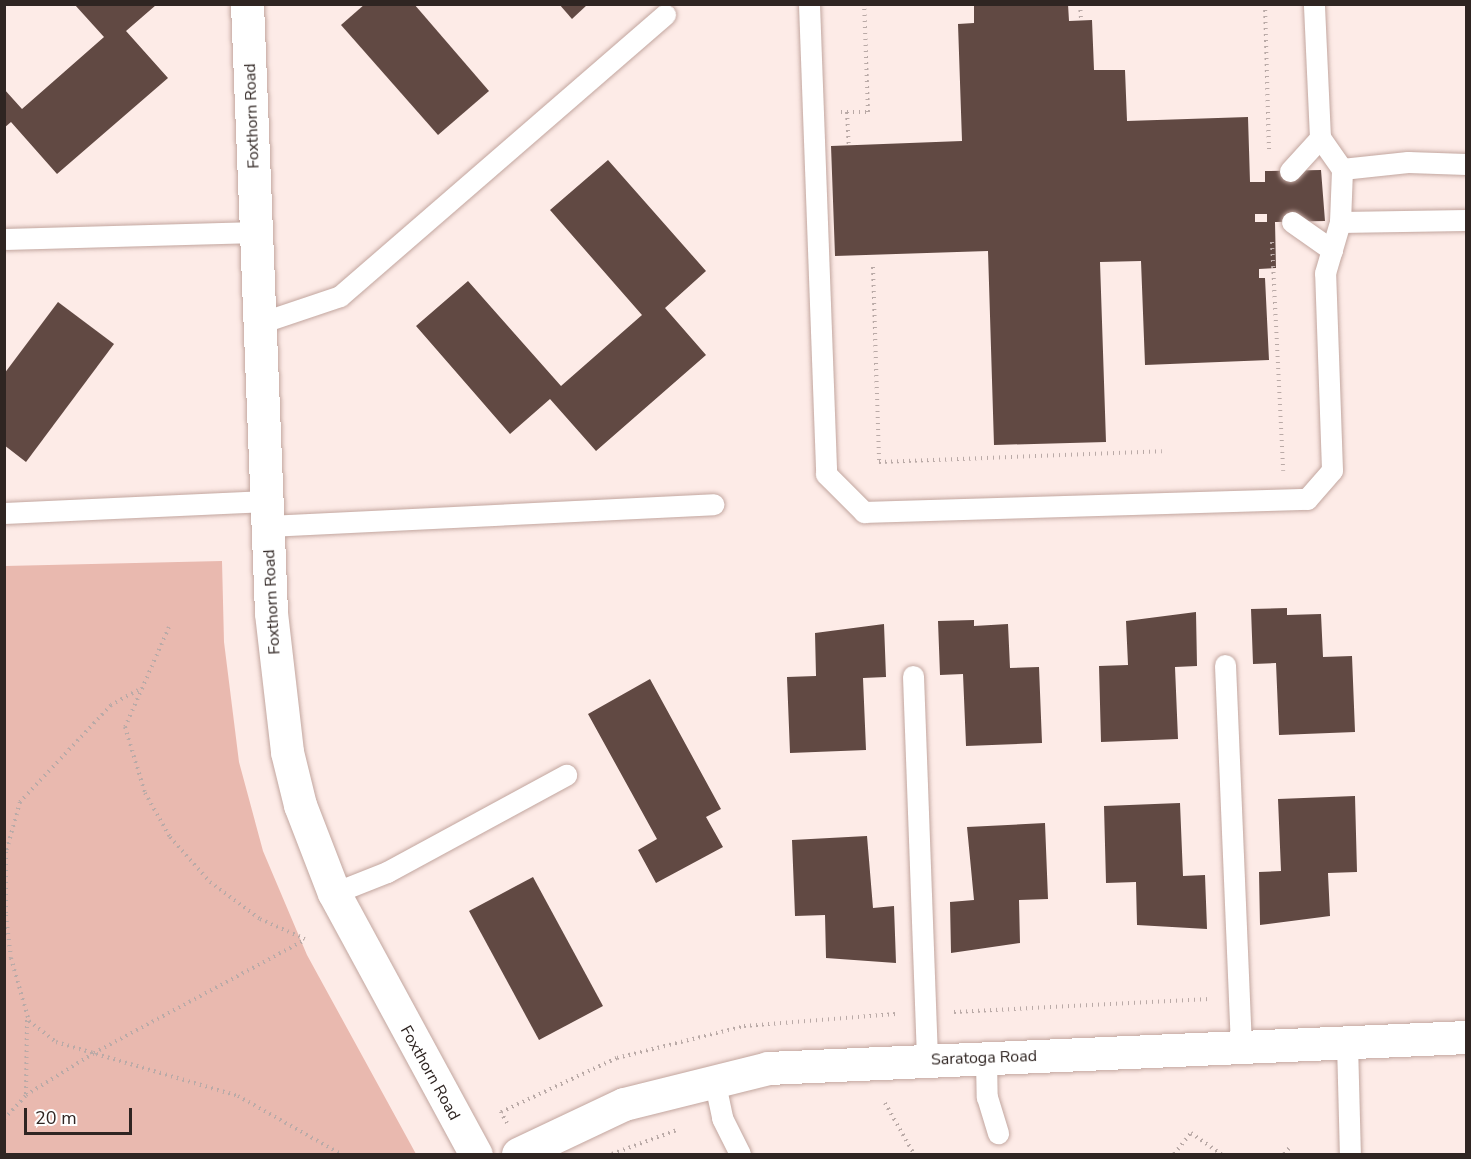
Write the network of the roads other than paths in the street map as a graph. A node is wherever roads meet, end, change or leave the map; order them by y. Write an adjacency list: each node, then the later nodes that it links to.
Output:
1 (247, 4): 12 (street, Foxthorn Road)
2 (809, 4): 14 (lane)
3 (1314, 4): 5 (lane)
4 (664, 14): 15 (lane)
5 (1320, 138): 7 (lane); 8 (lane)
6 (1467, 165): 7 (lane)
7 (1342, 169): 11 (lane)
8 (1290, 171)
9 (1467, 220): 11 (lane)
10 (1292, 222): 14 (lane)
11 (1340, 222): 14 (lane)
12 (256, 232): 13 (lane); 15 (street, Foxthorn Road)
13 (6, 239)
14 (1332, 250)
15 (260, 323): 18 (street, Foxthorn Road)
16 (713, 504): 18 (lane)
17 (4, 513): 18 (lane)
18 (267, 513): 22 (street, Foxthorn Road)
19 (1225, 665): 25 (lane)
20 (913, 676): 27 (lane)
21 (566, 775): 22 (lane)
22 (334, 893): 30 (street, Foxthorn Road)
23 (1467, 1037): 24 (street, Saratoga Road)
24 (1347, 1043): 25 (street, Saratoga Road); 33 (lane)
25 (1241, 1047): 26 (street, Saratoga Road)
26 (986, 1058): 27 (street, Saratoga Road); 29 (lane)
27 (927, 1060): 28 (street, Saratoga Road)
28 (714, 1079): 31 (street, Saratoga Road); 32 (lane)
29 (998, 1132)
30 (476, 1155)
31 (518, 1155)
32 (740, 1155)
33 (1350, 1155)

